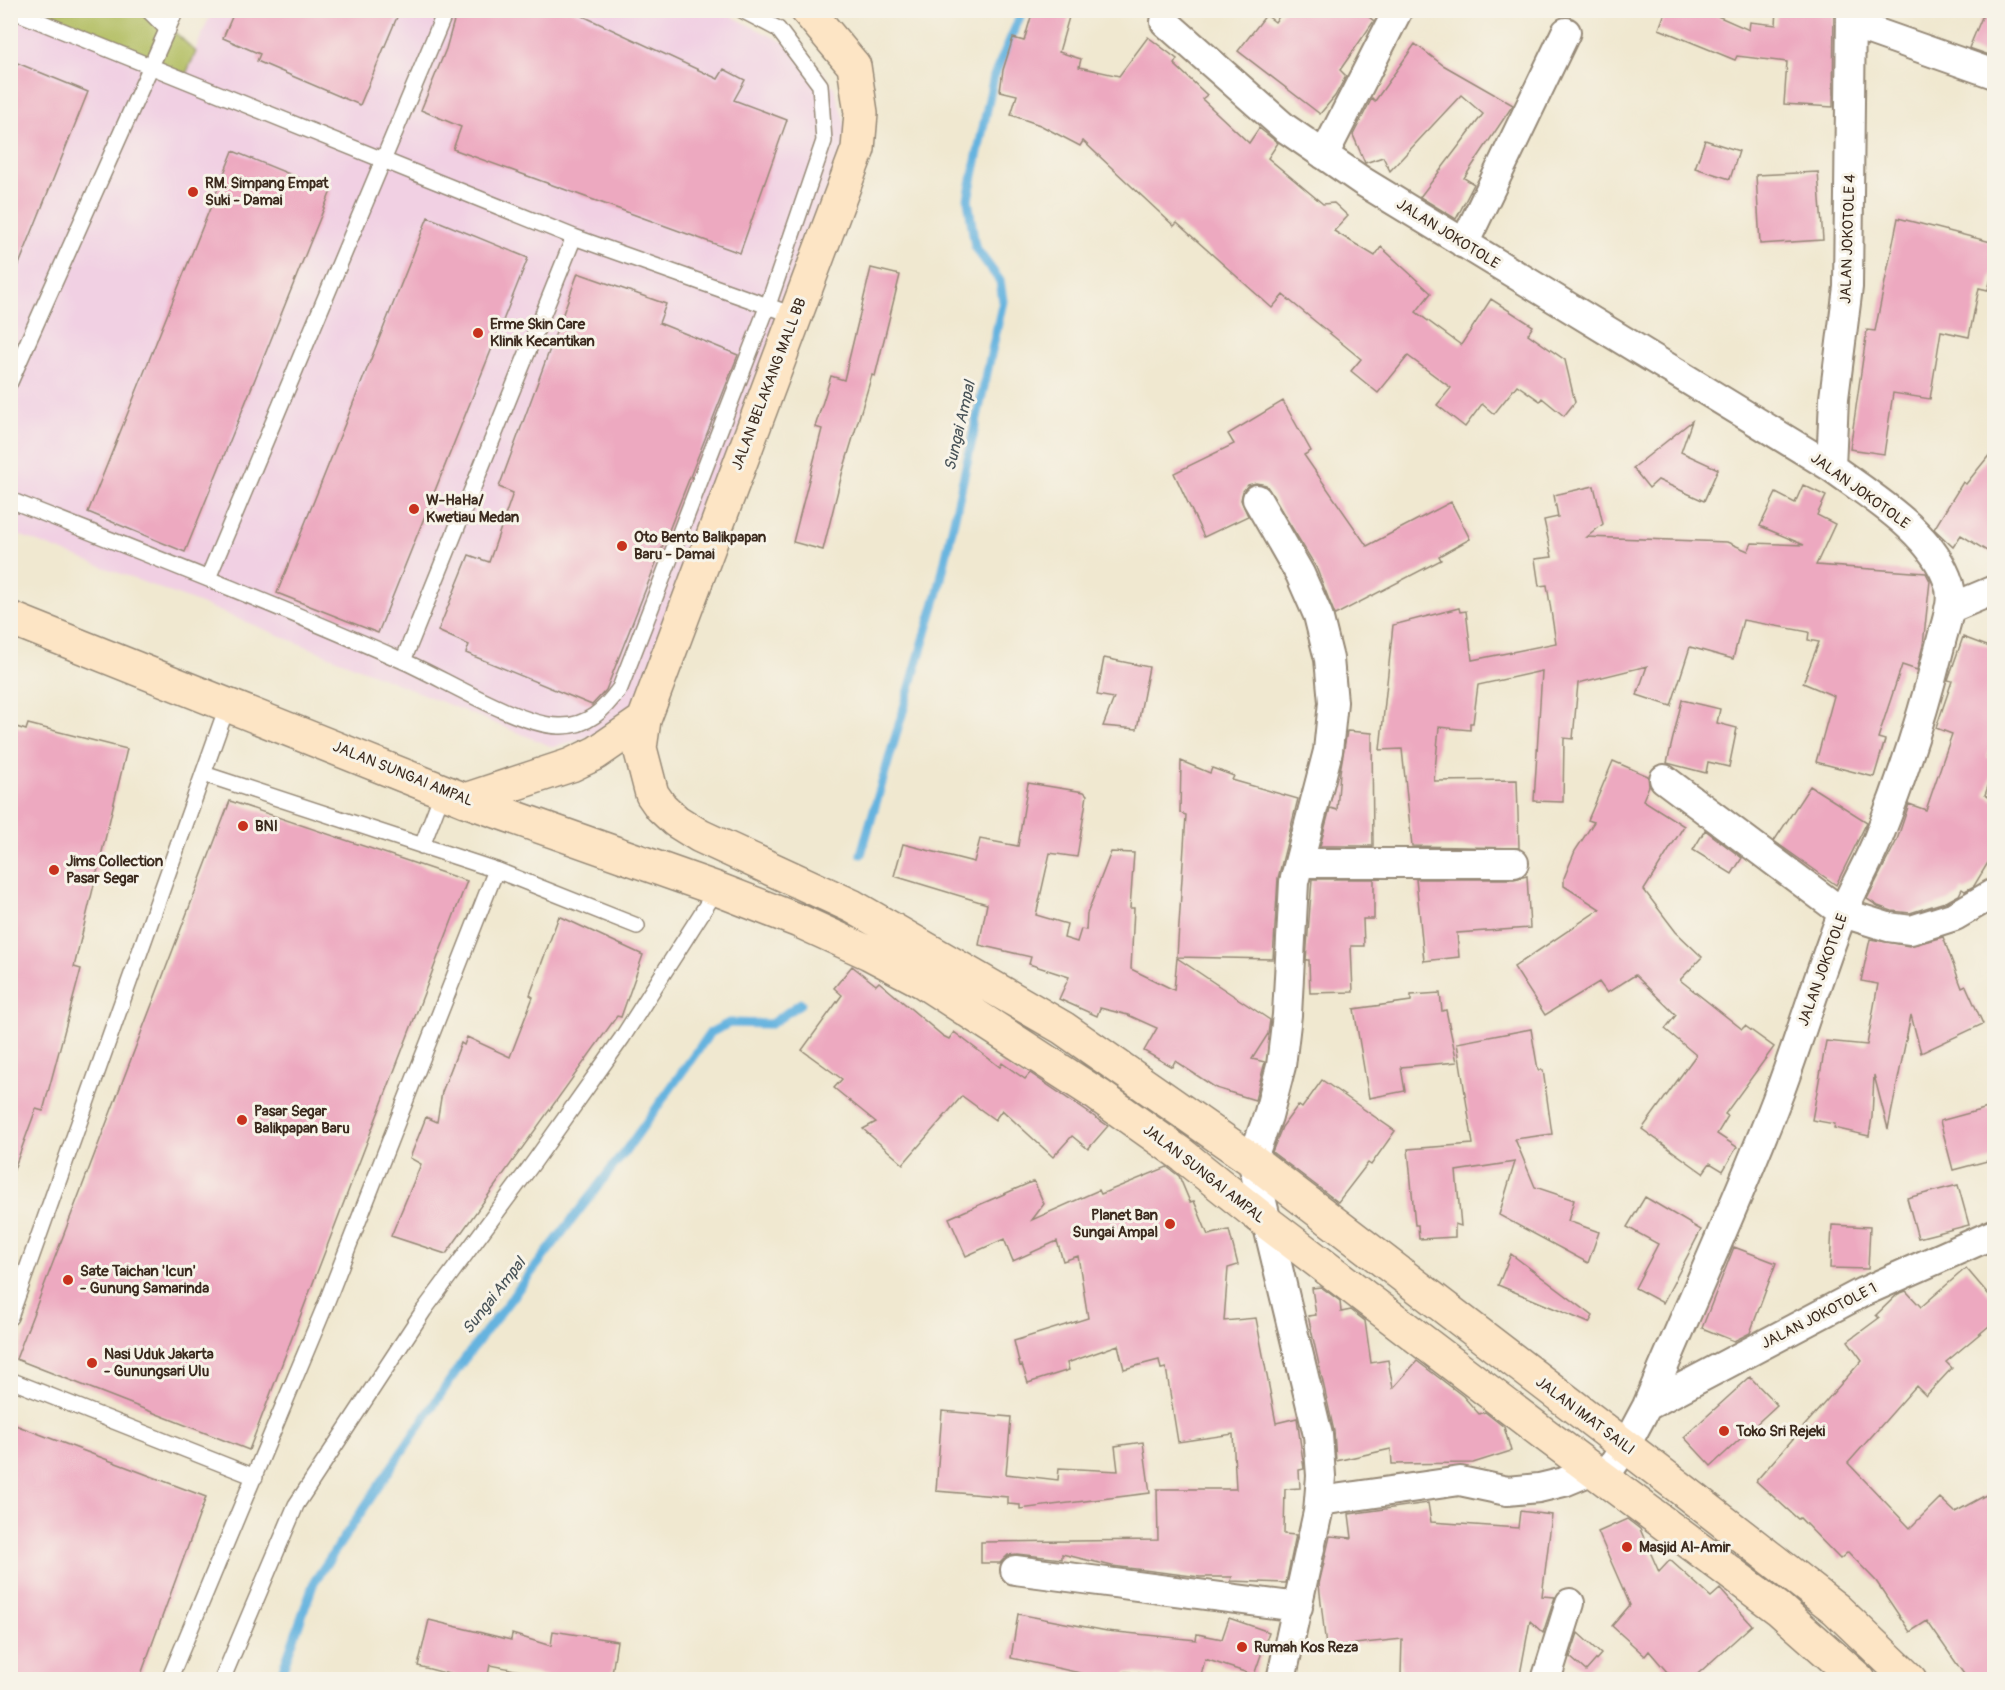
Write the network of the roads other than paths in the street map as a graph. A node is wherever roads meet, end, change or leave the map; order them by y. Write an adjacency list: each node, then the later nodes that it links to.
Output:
1 (11, 10): 12 (lane)
2 (148, 10): 10 (lane)
3 (176, 10): 10 (lane)
4 (446, 10): 15 (lane)
5 (742, 10): 18 (lane)
6 (807, 10): 18 (main road, JALAN BELAKANG MALL BB)
7 (1398, 10): 14 (street)
8 (1852, 17): 13 (street); 20 (street, JALAN JOKOTOLE 4)
9 (1166, 21): 14 (street, JALAN JOKOTOLE)
10 (168, 30): 12 (lane)
11 (1566, 32): 17 (street)
12 (151, 66): 15 (lane); 19 (lane)
13 (1995, 74)
14 (1324, 154): 17 (street, JALAN JOKOTOLE)
15 (383, 160): 16 (lane); 23 (lane)
16 (574, 237): 18 (lane); 27 (lane)
17 (1464, 244): 20 (street, JALAN JOKOTOLE)
18 (782, 311): 27 (lane); 29 (main road, JALAN BELAKANG MALL BB)
19 (10, 382)
20 (1831, 467): 25 (street, JALAN JOKOTOLE)
21 (1257, 499): 35 (street)
22 (10, 500): 23 (lane)
23 (208, 578): 27 (lane)
24 (1995, 590): 25 (street)
25 (1948, 609): 40 (street, JALAN JOKOTOLE)
26 (10, 618): 28 (main road, JALAN SUNGAI AMPAL)
27 (403, 661)
28 (228, 704): 30 (lane); 32 (main road, JALAN SUNGAI AMPAL)
29 (644, 720): 32 (main road); 39 (main road, JALAN BELAKANG MALL BB)
30 (204, 774): 33 (lane); 46 (lane)
31 (1664, 779): 40 (street)
32 (454, 796): 33 (lane); 37 (main road, JALAN SUNGAI AMPAL)
33 (422, 846): 36 (lane)
34 (1514, 862): 35 (street)
35 (1299, 863): 43 (street)
36 (496, 870): 41 (lane); 51 (lane)
37 (717, 889): 42 (main road, JALAN SUNGAI AMPAL); 57 (lane)
38 (1995, 893): 40 (street)
39 (828, 894): 42 (main road, JALAN SUNGAI AMPAL)
40 (1843, 913): 48 (street, JALAN JOKOTOLE)
41 (637, 926)
42 (941, 974): 43 (main road, JALAN SUNGAI AMPAL); 44 (main road, JALAN SUNGAI AMPAL)
43 (1252, 1160): 44 (street); 49 (main road, JALAN IMAT SAILI)
44 (1269, 1224): 50 (main road); 52 (street, JALAN SUNGAI AMPAL)
45 (1995, 1234): 48 (street, JALAN JOKOTOLE 1)
46 (10, 1317)
47 (10, 1380): 51 (lane)
48 (1647, 1406): 49 (street, JALAN JOKOTOLE)
49 (1625, 1447): 50 (street, JALAN JOKOTOLE); 61 (main road, JALAN IMAT SAILI)
50 (1599, 1474): 52 (street); 60 (main road)
51 (255, 1477): 56 (lane)
52 (1320, 1501): 55 (street, JALAN SUNGAI AMPAL)
53 (1015, 1570): 55 (street)
54 (1570, 1603): 59 (street)
55 (1298, 1607): 58 (street, JALAN SUNGAI AMPAL)
56 (169, 1680)
57 (222, 1680)
58 (1281, 1680)
59 (1546, 1680)
60 (1859, 1680)
61 (1910, 1680)

